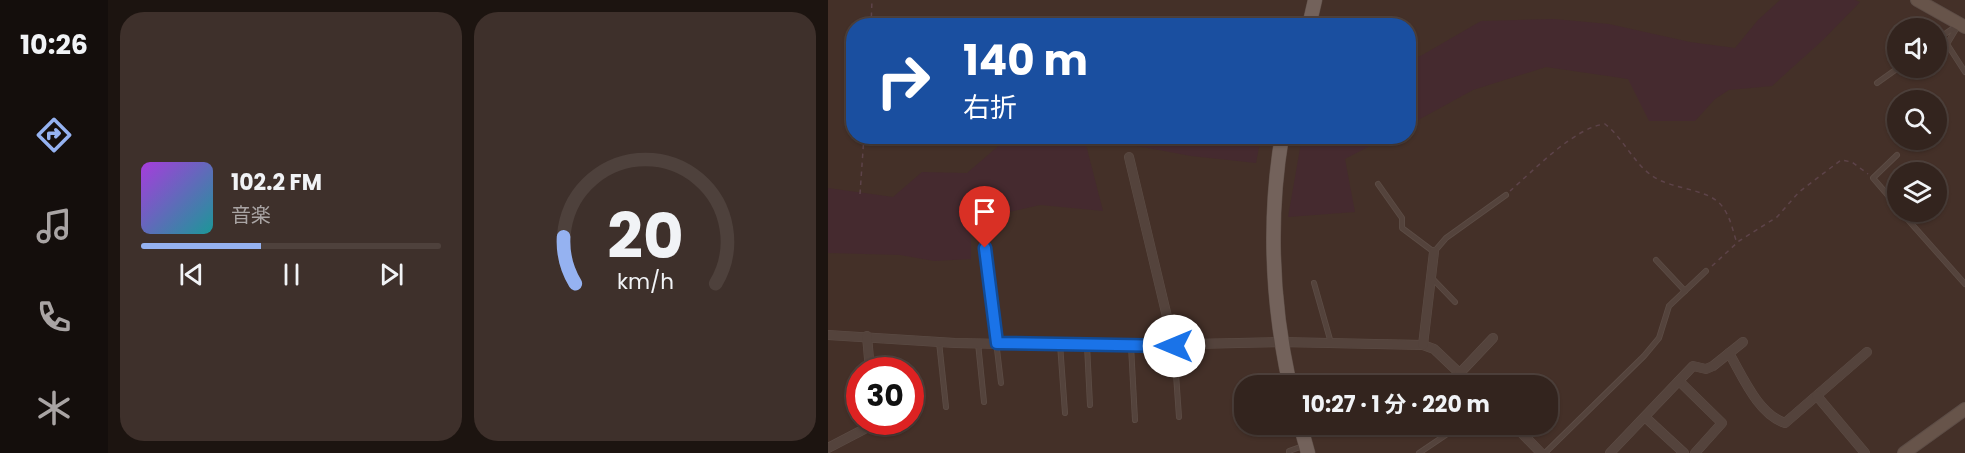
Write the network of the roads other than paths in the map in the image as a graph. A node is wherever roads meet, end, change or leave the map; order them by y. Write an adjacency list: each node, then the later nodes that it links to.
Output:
1 (1315, 0): 3 (main road)
2 (1917, 0): 4 (street)
3 (1311, 18)
4 (1963, 24): 5 (lane); 6 (lane)
5 (1947, 33)
6 (1965, 72)
7 (1887, 76): 8 (lane)
8 (1876, 83)
9 (1281, 144): 31 (main road)
10 (1897, 155): 12 (lane)
11 (1129, 157): 40 (street)
12 (1890, 162)
13 (1887, 165): 15 (lane)
14 (1378, 184): 19 (lane)
15 (1887, 194)
16 (1506, 195): 19 (lane)
17 (1911, 222): 24 (lane)
18 (985, 248): 34 (lane)
19 (1434, 252): 22 (street)
20 (1656, 261): 25 (lane)
21 (1706, 271): 25 (lane)
22 (1431, 277): 26 (lane); 38 (street)
23 (1314, 283): 35 (lane)
24 (1965, 284)
25 (1685, 291): 64 (lane)
26 (1455, 302)
27 (828, 334): 28 (street)
28 (867, 336): 30 (street); 43 (street)
29 (1493, 338): 44 (street)
30 (939, 342): 33 (street); 51 (lane)
31 (1281, 342): 35 (street); 40 (street); 45 (main road)
32 (1743, 342): 42 (street)
33 (978, 343): 34 (street); 49 (lane)
34 (997, 343): 36 (street); 47 (lane)
35 (1331, 343): 38 (street)
36 (1060, 344): 37 (street); 53 (lane)
37 (1087, 345): 39 (street); 50 (lane)
38 (1422, 345): 44 (street)
39 (1131, 346): 40 (street); 56 (lane)
40 (1174, 346): 54 (lane)
41 (1868, 352): 48 (street)
42 (1729, 353): 46 (street); 48 (street)
43 (869, 357)
44 (1460, 373)
45 (1288, 375)
46 (1679, 381): 55 (street); 67 (street)
47 (1001, 383)
48 (1817, 396): 68 (street)
49 (984, 402)
50 (1090, 405)
51 (946, 407)
52 (1963, 409): 69 (street)
53 (1065, 413)
54 (1179, 417)
55 (1645, 417): 65 (street); 66 (street)
56 (1135, 420)
57 (853, 435): 60 (street)
58 (1446, 435): 63 (lane)
59 (1524, 435): 64 (street)
60 (828, 448)
61 (1307, 449): 62 (lane)
62 (1289, 453)
63 (1419, 453)
64 (1543, 453)
65 (1610, 453)
66 (1684, 453)
67 (1695, 453)
68 (1865, 453)
69 (1904, 453)

